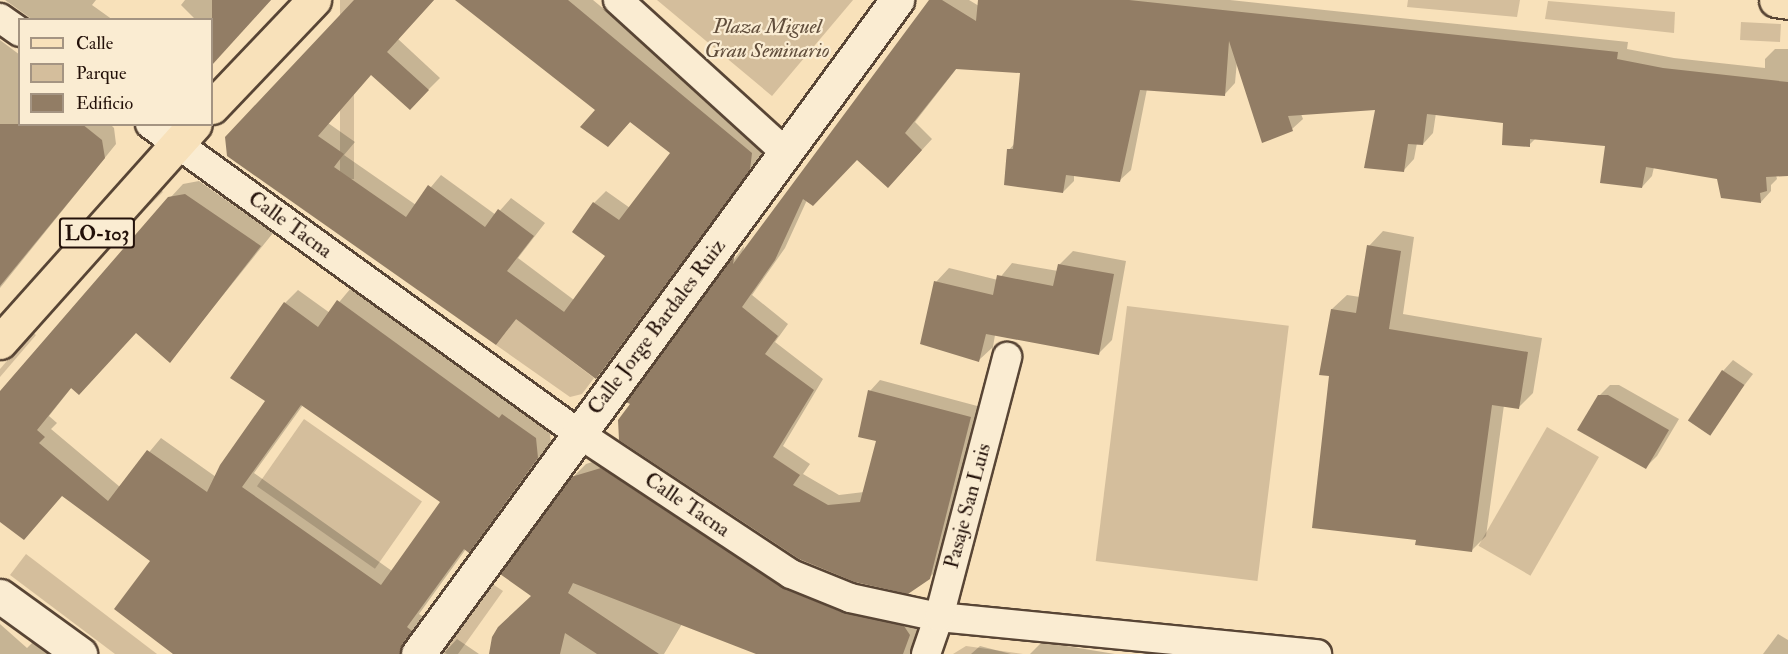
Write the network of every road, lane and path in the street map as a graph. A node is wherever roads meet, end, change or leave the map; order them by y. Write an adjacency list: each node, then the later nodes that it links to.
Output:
1 (314, 0): 8 (main road)
2 (618, 0): 11 (street)
3 (897, 0): 11 (street, Calle Jorge Bardales Ruiz)
4 (1776, 0): 5 (main road)
5 (1788, 2)
6 (0, 18): 7 (street)
7 (18, 31)
8 (213, 106)
9 (157, 126): 10 (street, Calle Tacna)
10 (185, 134): 12 (main road, LO-103); 14 (street, Calle Tacna)
11 (786, 153): 14 (street, Calle Jorge Bardales Ruiz)
12 (0, 342)
13 (1007, 357): 16 (street, Pasaje San Luis)
14 (578, 433): 16 (street, Calle Tacna); 18 (street, Calle Jorge Bardales Ruiz)
15 (0, 596): 17 (street)
16 (939, 617): 19 (street, Pasaje San Luis); 20 (street, Calle Tacna)
17 (80, 654)
18 (418, 654)
19 (926, 654)
20 (1317, 654)

